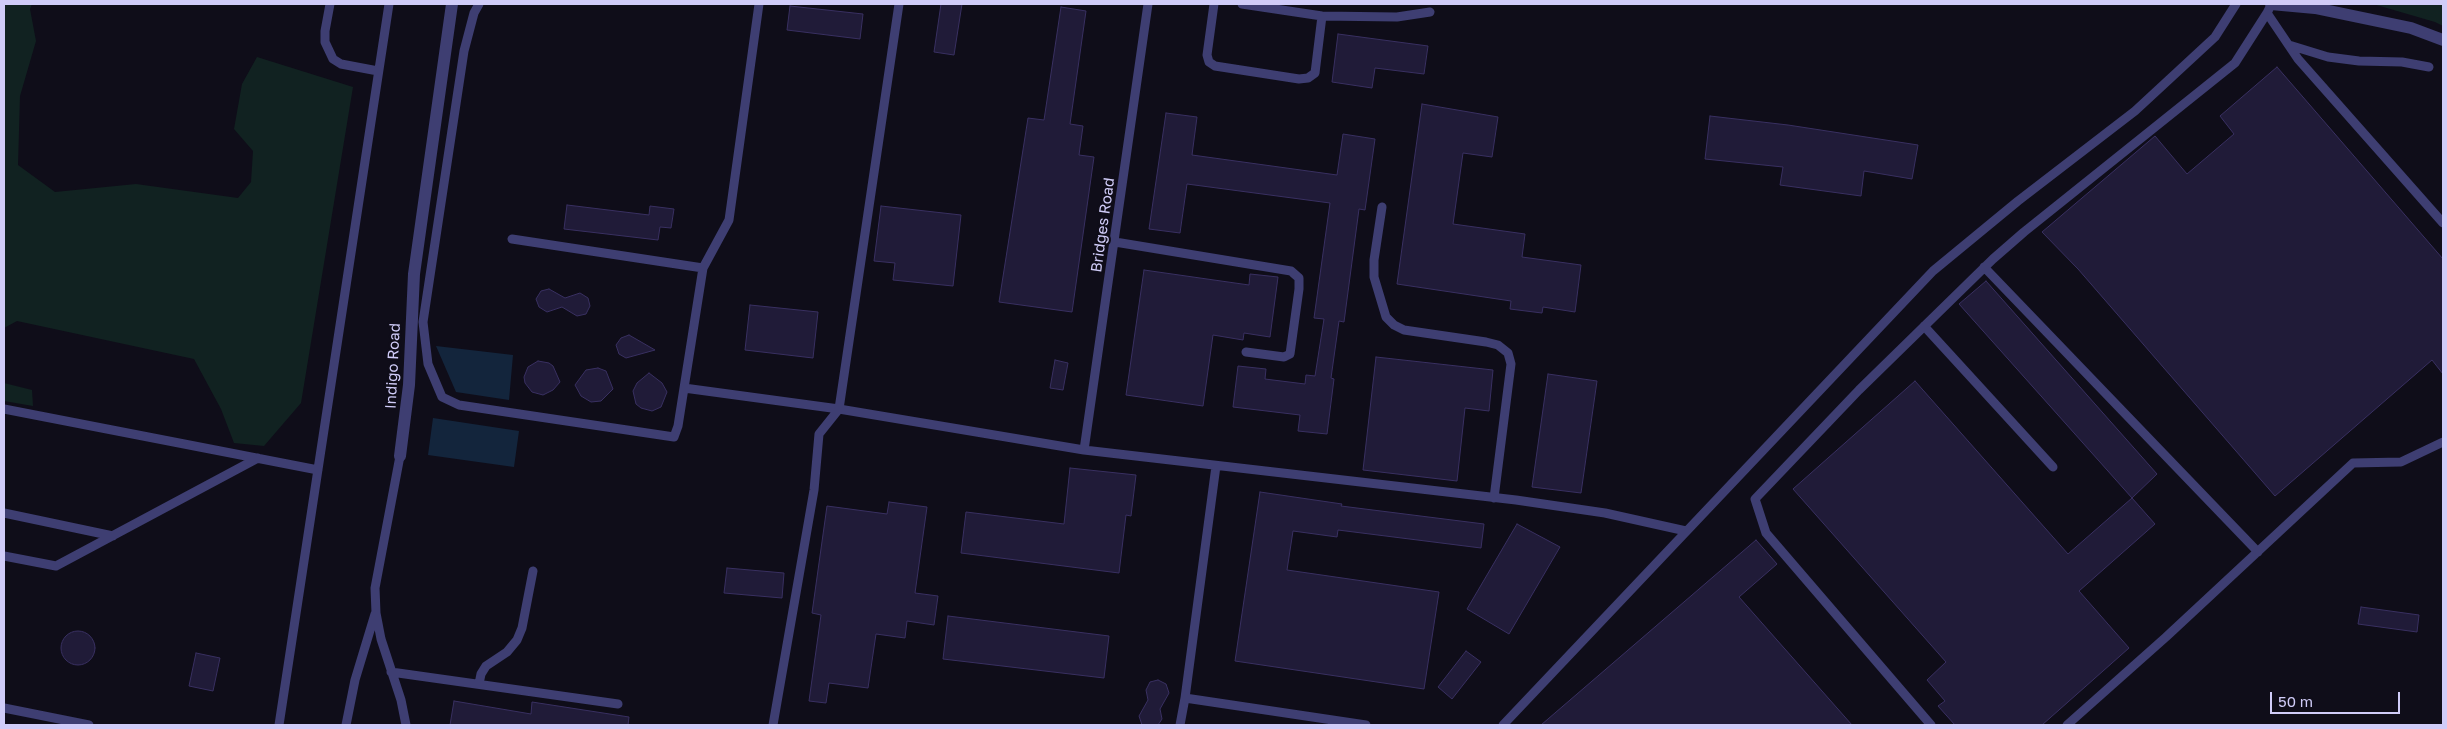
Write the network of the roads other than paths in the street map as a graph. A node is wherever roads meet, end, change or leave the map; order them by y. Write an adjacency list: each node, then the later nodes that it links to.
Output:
1 (330, 4): 17 (lane)
2 (388, 4): 17 (lane)
3 (452, 4): 31 (street, Indigo Road)
4 (479, 4): 26 (lane)
5 (759, 4): 23 (lane)
6 (898, 4): 28 (lane)
7 (1148, 4): 21 (lane, Bridges Road)
8 (1214, 4): 13 (lane)
9 (1242, 4): 13 (lane)
10 (2236, 4): 38 (lane)
11 (2270, 7): 14 (street); 15 (lane); 22 (lane)
12 (1430, 12): 13 (lane)
13 (1322, 16)
14 (2443, 40)
15 (2289, 45): 16 (lane); 19 (lane)
16 (2429, 67)
17 (378, 71): 35 (lane)
18 (1382, 207): 36 (lane)
19 (2443, 223)
20 (512, 239): 23 (lane)
21 (1114, 242): 25 (lane); 30 (lane, Bridges Road)
22 (1984, 267): 24 (lane); 40 (lane)
23 (703, 268): 26 (lane)
24 (1924, 326): 34 (lane); 57 (lane)
25 (1246, 352)
26 (684, 388): 28 (lane)
27 (4, 409): 32 (lane)
28 (839, 409): 30 (lane); 53 (lane)
29 (2443, 442): 40 (lane)
30 (1084, 450): 33 (lane)
31 (400, 456): 43 (lane, Indigo Road)
32 (258, 458): 35 (lane); 39 (lane)
33 (1216, 466): 36 (lane); 46 (lane)
34 (2054, 467)
35 (318, 470): 50 (lane)
36 (1494, 498): 38 (lane)
37 (4, 513): 39 (lane)
38 (1686, 531): 56 (lane)
39 (113, 536): 41 (lane)
40 (2258, 552): 58 (lane)
41 (4, 556)
42 (532, 571): 45 (lane)
43 (376, 613): 44 (lane, Indigo Road); 51 (lane)
44 (391, 672): 45 (lane); 52 (lane, Indigo Road)
45 (479, 684): 47 (lane)
46 (1185, 698): 54 (lane); 55 (lane)
47 (618, 704)
48 (4, 708): 49 (lane)
49 (89, 725)
50 (279, 725)
51 (346, 725)
52 (406, 725)
53 (773, 725)
54 (1180, 725)
55 (1366, 725)
56 (1503, 725)
57 (1931, 725)
58 (2067, 725)

